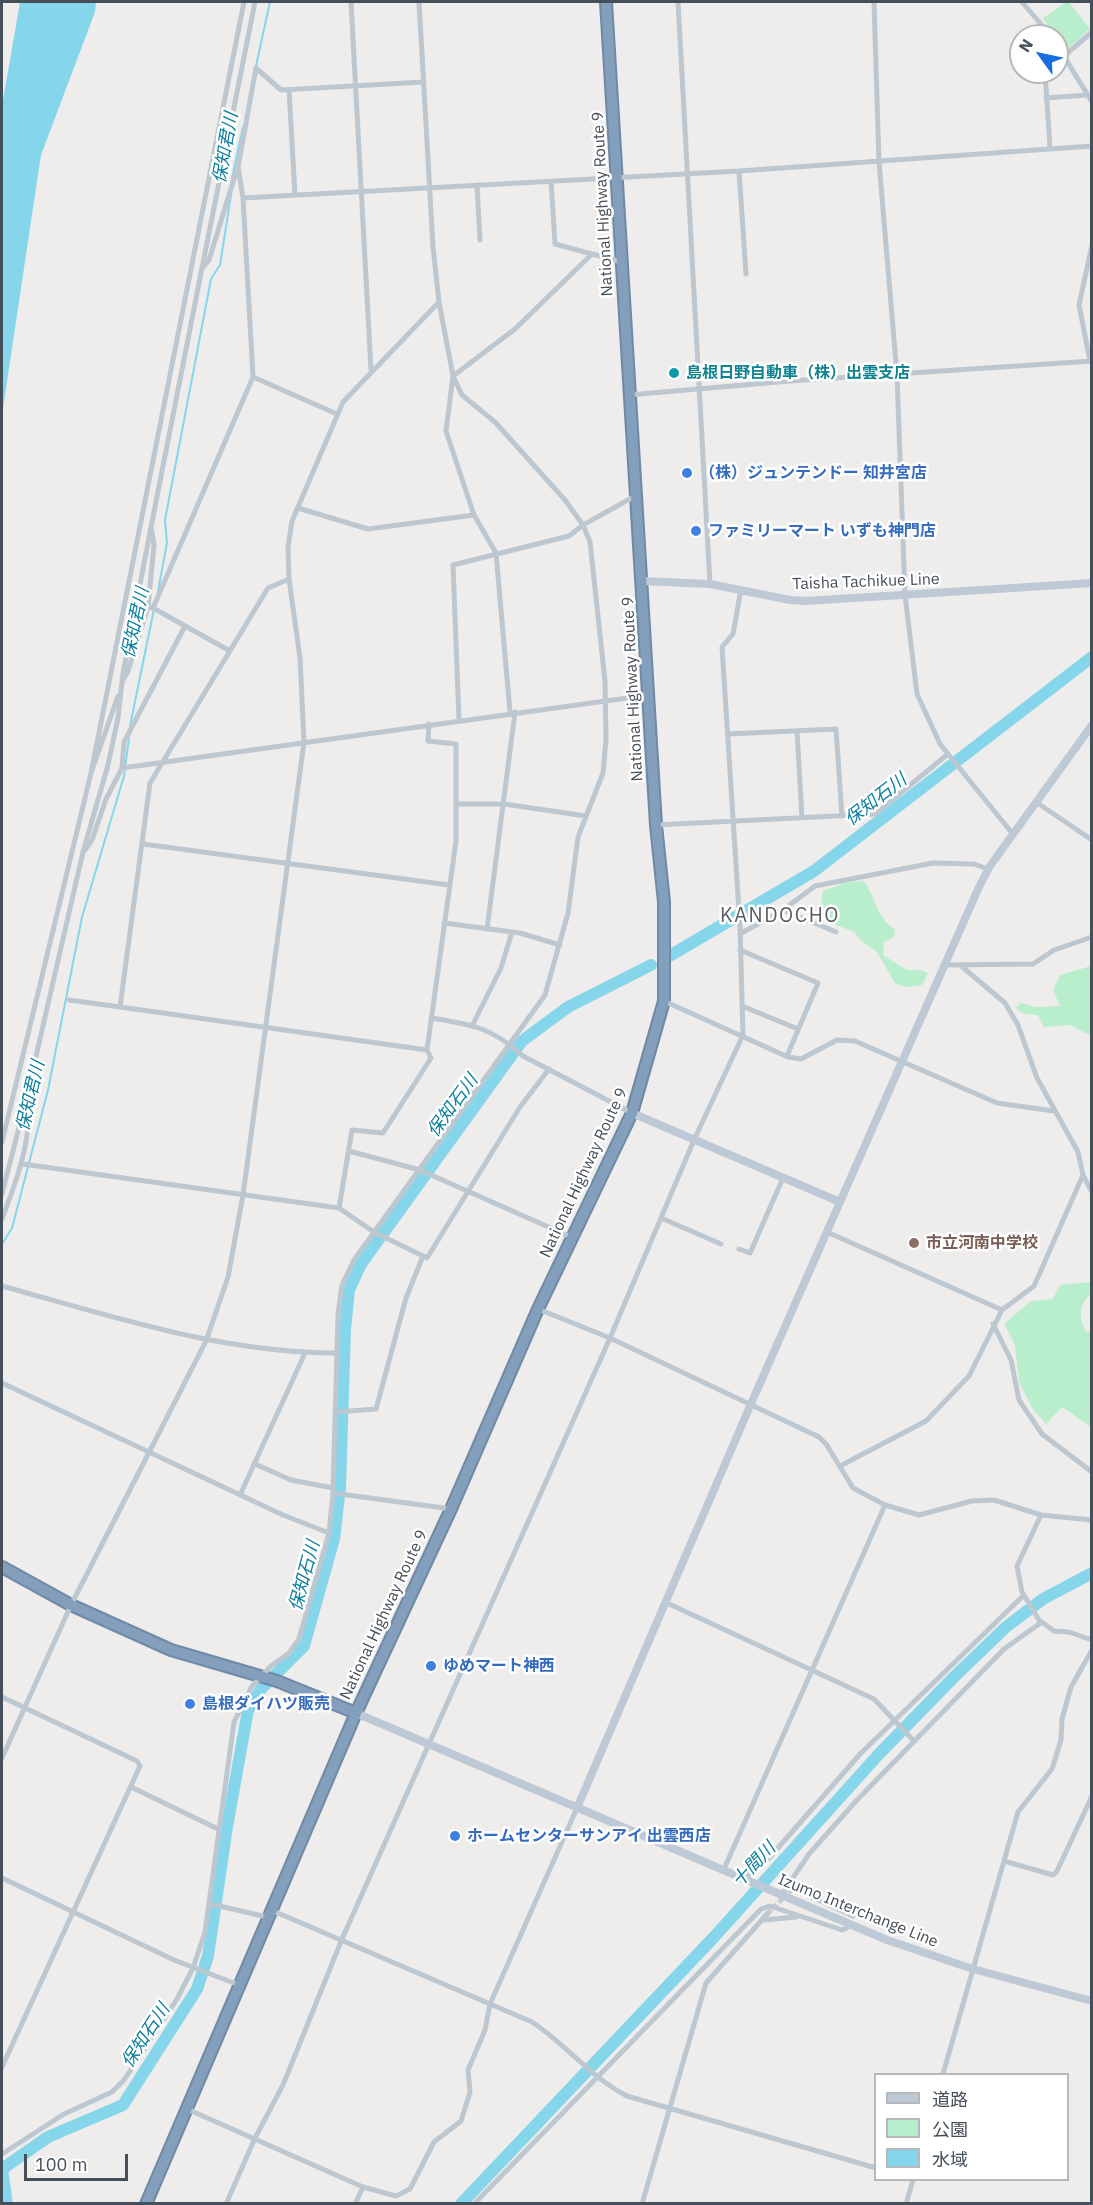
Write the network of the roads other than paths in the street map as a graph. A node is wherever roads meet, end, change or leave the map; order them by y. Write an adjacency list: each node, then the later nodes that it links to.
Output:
1 (244, 2): 78 (street)
2 (255, 2): 37 (street)
3 (351, 2): 15 (street)
4 (419, 2): 13 (street)
5 (606, 2): 26 (highway, National Highway Route 9)
6 (678, 2): 25 (street)
7 (874, 2): 22 (street)
8 (1026, 3): 9 (street)
9 (1042, 24)
10 (1092, 32): 11 (street)
11 (1069, 52)
12 (1069, 64): 17 (street)
13 (423, 82): 15 (street); 29 (street)
14 (1045, 84): 18 (street)
15 (355, 86): 16 (street); 30 (street)
16 (289, 90): 23 (street); 31 (street)
17 (1088, 95): 18 (street); 19 (street)
18 (1046, 98): 21 (street)
19 (1092, 102)
20 (1092, 146): 21 (street)
21 (1050, 148): 22 (street)
22 (879, 162): 24 (street); 45 (street)
23 (238, 167): 32 (street); 37 (street)
24 (740, 171): 25 (street); 38 (street)
25 (689, 174): 26 (street); 47 (street)
26 (616, 178): 27 (street); 36 (highway, National Highway Route 9)
27 (551, 181): 28 (street); 35 (street)
28 (477, 185): 29 (street); 33 (street)
29 (429, 187): 30 (street); 41 (street)
30 (360, 192): 31 (street); 43 (street)
31 (295, 195): 32 (street)
32 (243, 198): 46 (street)
33 (480, 240)
34 (1092, 246): 39 (street)
35 (591, 255): 36 (street); 44 (street)
36 (622, 262): 48 (highway, National Highway Route 9)
37 (202, 268): 54 (street)
38 (746, 274)
39 (1083, 289): 40 (street); 42 (street)
40 (1092, 292)
41 (438, 302): 43 (street); 44 (street)
42 (1091, 361): 45 (street)
43 (371, 370): 49 (street)
44 (453, 375): 52 (street); 53 (street)
45 (897, 375): 47 (street); 61 (street)
46 (253, 377): 49 (street); 62 (street)
47 (702, 389): 48 (street); 59 (street)
48 (629, 395): 50 (highway, National Highway Route 9)
49 (337, 414): 51 (street)
50 (636, 495): 53 (street); 57 (highway, National Highway Route 9)
51 (298, 508): 52 (street); 56 (street)
52 (474, 515): 55 (street)
53 (583, 525): 55 (street); 67 (street)
54 (151, 527): 62 (street); 65 (street)
55 (496, 553): 68 (street); 69 (street)
56 (289, 579): 64 (street); 74 (street)
57 (642, 581): 59 (street, Taisha Tachikue Line); 66 (highway, National Highway Route 9)
58 (1092, 583): 61 (street, Taisha Tachikue Line)
59 (710, 584): 60 (street, Taisha Tachikue Line)
60 (741, 589): 61 (street, Taisha Tachikue Line); 73 (street)
61 (905, 595): 75 (street)
62 (151, 608): 63 (street); 65 (street)
63 (185, 626): 64 (street); 77 (street)
64 (230, 651): 76 (street)
65 (122, 682): 78 (street); 90 (street)
66 (649, 695): 67 (street); 86 (highway, National Highway Route 9)
67 (605, 700): 68 (street); 82 (street)
68 (513, 712): 69 (street); 81 (street)
69 (459, 720): 70 (street)
70 (429, 724): 74 (street); 80 (street)
71 (1092, 725): 79 (street)
72 (797, 731): 73 (street); 83 (street); 84 (street)
73 (728, 734): 85 (street)
74 (304, 742): 76 (street); 91 (street)
75 (948, 754): 83 (street); 87 (street)
76 (164, 762): 77 (street); 89 (street)
77 (122, 768): 90 (street)
78 (91, 773): 123 (street)
79 (1036, 802): 87 (street); 88 (street)
80 (456, 804): 81 (street); 93 (street)
81 (504, 804): 82 (street); 96 (street)
82 (586, 816): 101 (street)
83 (842, 816): 84 (street)
84 (802, 818): 85 (street)
85 (733, 822): 86 (street); 99 (street)
86 (656, 825): 106 (highway, National Highway Route 9)
87 (1012, 833): 92 (street)
88 (1092, 840)
89 (143, 844): 91 (street); 108 (street)
90 (83, 852): 119 (street)
91 (288, 864): 93 (street); 111 (street)
92 (988, 869): 94 (street); 103 (street)
93 (449, 885): 95 (street)
94 (783, 910): 98 (street); 99 (street)
95 (444, 923): 96 (street); 109 (street)
96 (487, 929): 97 (street)
97 (512, 932): 101 (street); 110 (street)
98 (836, 932)
99 (740, 934): 102 (street)
100 (1092, 937): 104 (street)
101 (560, 945): 114 (street)
102 (740, 950): 107 (street); 112 (street)
103 (945, 965): 104 (street); 117 (street)
104 (960, 965): 120 (street)
105 (69, 1000): 108 (street)
106 (664, 1001): 113 (street); 121 (highway, National Highway Route 9)
107 (742, 1006): 112 (street); 113 (street)
108 (120, 1007): 111 (street)
109 (431, 1018): 110 (street); 115 (street)
110 (473, 1024): 114 (street)
111 (265, 1028): 115 (street); 132 (street)
112 (798, 1029): 116 (street)
113 (744, 1035): 116 (street); 122 (street)
114 (508, 1042): 118 (street); 126 (street)
115 (427, 1050): 124 (street)
116 (787, 1056): 117 (street)
117 (903, 1061): 120 (street); 133 (street)
118 (549, 1069): 121 (street); 129 (street)
119 (28, 1091): 125 (street); 131 (street)
120 (1054, 1110): 127 (street)
121 (632, 1113): 122 (street); 139 (highway, National Highway Route 9)
122 (694, 1140): 128 (street); 135 (street)
123 (2, 1142)
124 (349, 1150): 126 (street); 134 (street)
125 (23, 1164): 132 (street); 136 (street)
126 (420, 1170): 129 (street); 137 (street)
127 (1083, 1175): 130 (street); 145 (street)
128 (783, 1178): 133 (street); 141 (street)
129 (468, 1192): 139 (street); 142 (street)
130 (1092, 1192)
131 (2, 1194)
132 (243, 1195): 134 (street); 148 (street)
133 (840, 1202): 138 (street)
134 (339, 1208): 137 (street)
135 (661, 1218): 140 (street); 147 (street)
136 (2, 1219)
137 (374, 1232): 142 (street); 150 (street)
138 (827, 1232): 145 (street); 152 (street)
139 (571, 1238): 144 (highway, National Highway Route 9)
140 (721, 1244)
141 (739, 1249)
142 (423, 1256): 153 (street)
143 (2, 1286): 148 (street)
144 (538, 1309): 147 (street); 161 (highway, National Highway Route 9)
145 (1002, 1310): 146 (street)
146 (993, 1324): 156 (street); 157 (street)
147 (610, 1338): 152 (street); 179 (street)
148 (206, 1341): 149 (street); 154 (street)
149 (305, 1353): 150 (street); 155 (street)
150 (336, 1353): 153 (street)
151 (2, 1383): 154 (street)
152 (750, 1406): 156 (street); 167 (street)
153 (336, 1412): 158 (street)
154 (151, 1452): 159 (street); 168 (street)
155 (255, 1464): 158 (street); 159 (street)
156 (840, 1466): 160 (street)
157 (1092, 1472)
158 (333, 1490): 161 (street); 164 (street)
159 (240, 1495): 164 (street)
160 (885, 1505): 162 (street); 172 (street)
161 (451, 1509): 176 (highway, National Highway Route 9)
162 (1041, 1515): 163 (street); 166 (street)
163 (1092, 1520)
164 (329, 1533): 173 (street)
165 (2, 1567): 168 (highway)
166 (1024, 1596): 169 (street); 177 (street)
167 (667, 1603): 172 (street); 183 (street)
168 (72, 1605): 173 (highway); 175 (street)
169 (1040, 1621): 170 (street); 178 (street)
170 (1092, 1640)
171 (1092, 1650): 185 (street)
172 (812, 1672): 177 (street); 186 (street)
173 (262, 1677): 176 (highway); 184 (street)
174 (2, 1697): 175 (street)
175 (24, 1708): 180 (street); 181 (street)
176 (356, 1713): 179 (street, Izumo Interchange Line); 194 (highway, National Highway Route 9)
177 (895, 1722): 178 (street); 188 (street)
178 (913, 1740): 190 (street)
179 (428, 1744): 183 (street, Izumo Interchange Line); 199 (street)
180 (2, 1758)
181 (131, 1788): 184 (street); 192 (street)
182 (1092, 1796): 185 (street)
183 (577, 1808): 186 (street, Izumo Interchange Line); 204 (street)
184 (218, 1829): 191 (street)
185 (1004, 1861): 201 (street)
186 (724, 1869): 188 (street, Izumo Interchange Line)
187 (2, 1878): 192 (street)
188 (748, 1879): 190 (street, Izumo Interchange Line)
189 (790, 1891): 195 (street)
190 (779, 1893): 201 (street, Izumo Interchange Line)
191 (211, 1904): 194 (street); 200 (street)
192 (75, 1911): 200 (street); 205 (street)
193 (768, 1913): 197 (street)
194 (269, 1914): 199 (street); 202 (highway, National Highway Route 9)
195 (853, 1916)
196 (802, 1917): 197 (street); 198 (street); 207 (street)
197 (760, 1923): 209 (street)
198 (846, 1928)
199 (342, 1939): 204 (street); 210 (street)
200 (193, 1968): 202 (street); 211 (street)
201 (973, 1969): 203 (street, Izumo Interchange Line); 206 (street)
202 (239, 1985): 208 (highway, National Highway Route 9)
203 (1092, 2001)
204 (490, 2004): 207 (street); 214 (street)
205 (2, 2067)
206 (943, 2073)
207 (597, 2076): 209 (street); 218 (street)
208 (187, 2109): 210 (street); 215 (highway, National Highway Route 9)
209 (670, 2109): 212 (street); 219 (street)
210 (255, 2138): 214 (street); 216 (street)
211 (2, 2154)
212 (874, 2167)
213 (913, 2181): 220 (street)
214 (363, 2187): 217 (street)
215 (146, 2204)
216 (226, 2204)
217 (355, 2204)
218 (474, 2204)
219 (642, 2204)
220 (906, 2204)

